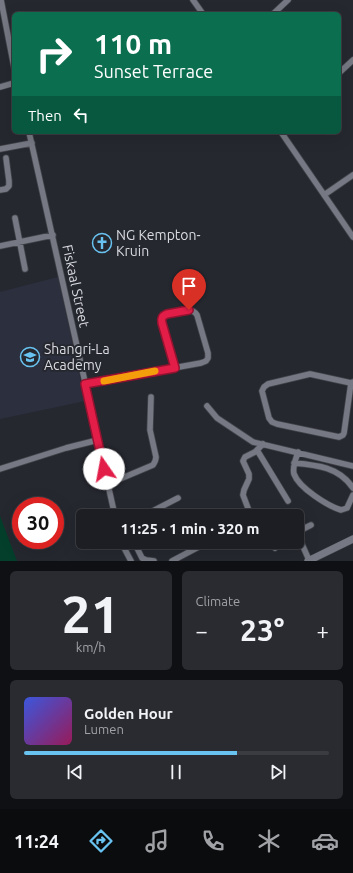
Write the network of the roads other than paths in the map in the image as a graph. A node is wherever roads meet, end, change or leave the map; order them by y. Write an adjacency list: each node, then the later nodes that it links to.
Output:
1 (193, 0): 4 (street)
2 (288, 0): 5 (street)
3 (1, 1): 6 (street)
4 (202, 12)
5 (274, 12)
6 (12, 57)
7 (353, 60): 8 (street)
8 (341, 71)
9 (12, 84): 10 (street)
10 (0, 87)
11 (30, 134): 13 (street, Fiskaal Street)
12 (282, 134): 18 (street)
13 (32, 143): 14 (street); 20 (street, Fiskaal Street)
14 (0, 149)
15 (6, 158): 17 (street)
16 (353, 175): 18 (street)
17 (0, 190)
18 (324, 195): 21 (street)
19 (15, 218): 22 (street)
20 (53, 235): 22 (street); 27 (street, Fiskaal Street)
21 (353, 237)
22 (20, 242): 23 (street); 24 (street)
23 (0, 246)
24 (25, 269)
25 (175, 368): 25 (street); 27 (street)
26 (352, 383): 26 (street)
27 (85, 384): 30 (street, Fiskaal Street)
28 (151, 397): 37 (street)
29 (207, 406): 31 (street)
30 (98, 440): 36 (street); 37 (street, Fiskaal Street)
31 (262, 444): 32 (street); 33 (street)
32 (257, 450): 41 (street); 44 (street)
33 (298, 452): 34 (street); 35 (street)
34 (294, 463): 38 (street); 39 (street)
35 (353, 466)
36 (0, 469)
37 (108, 484): 42 (street, Fiskaal Street)
38 (353, 488)
39 (353, 495)
40 (178, 498): 43 (street)
41 (288, 501)
42 (113, 509)
43 (157, 509)
44 (249, 509)
45 (310, 525): 46 (street)
46 (304, 529)
47 (353, 539): 55 (street)
48 (125, 549): 52 (street)
49 (138, 549): 53 (street)
50 (195, 549): 54 (street)
51 (304, 549): 55 (street)
52 (131, 561)
53 (154, 561)
54 (172, 561)
55 (309, 561)

